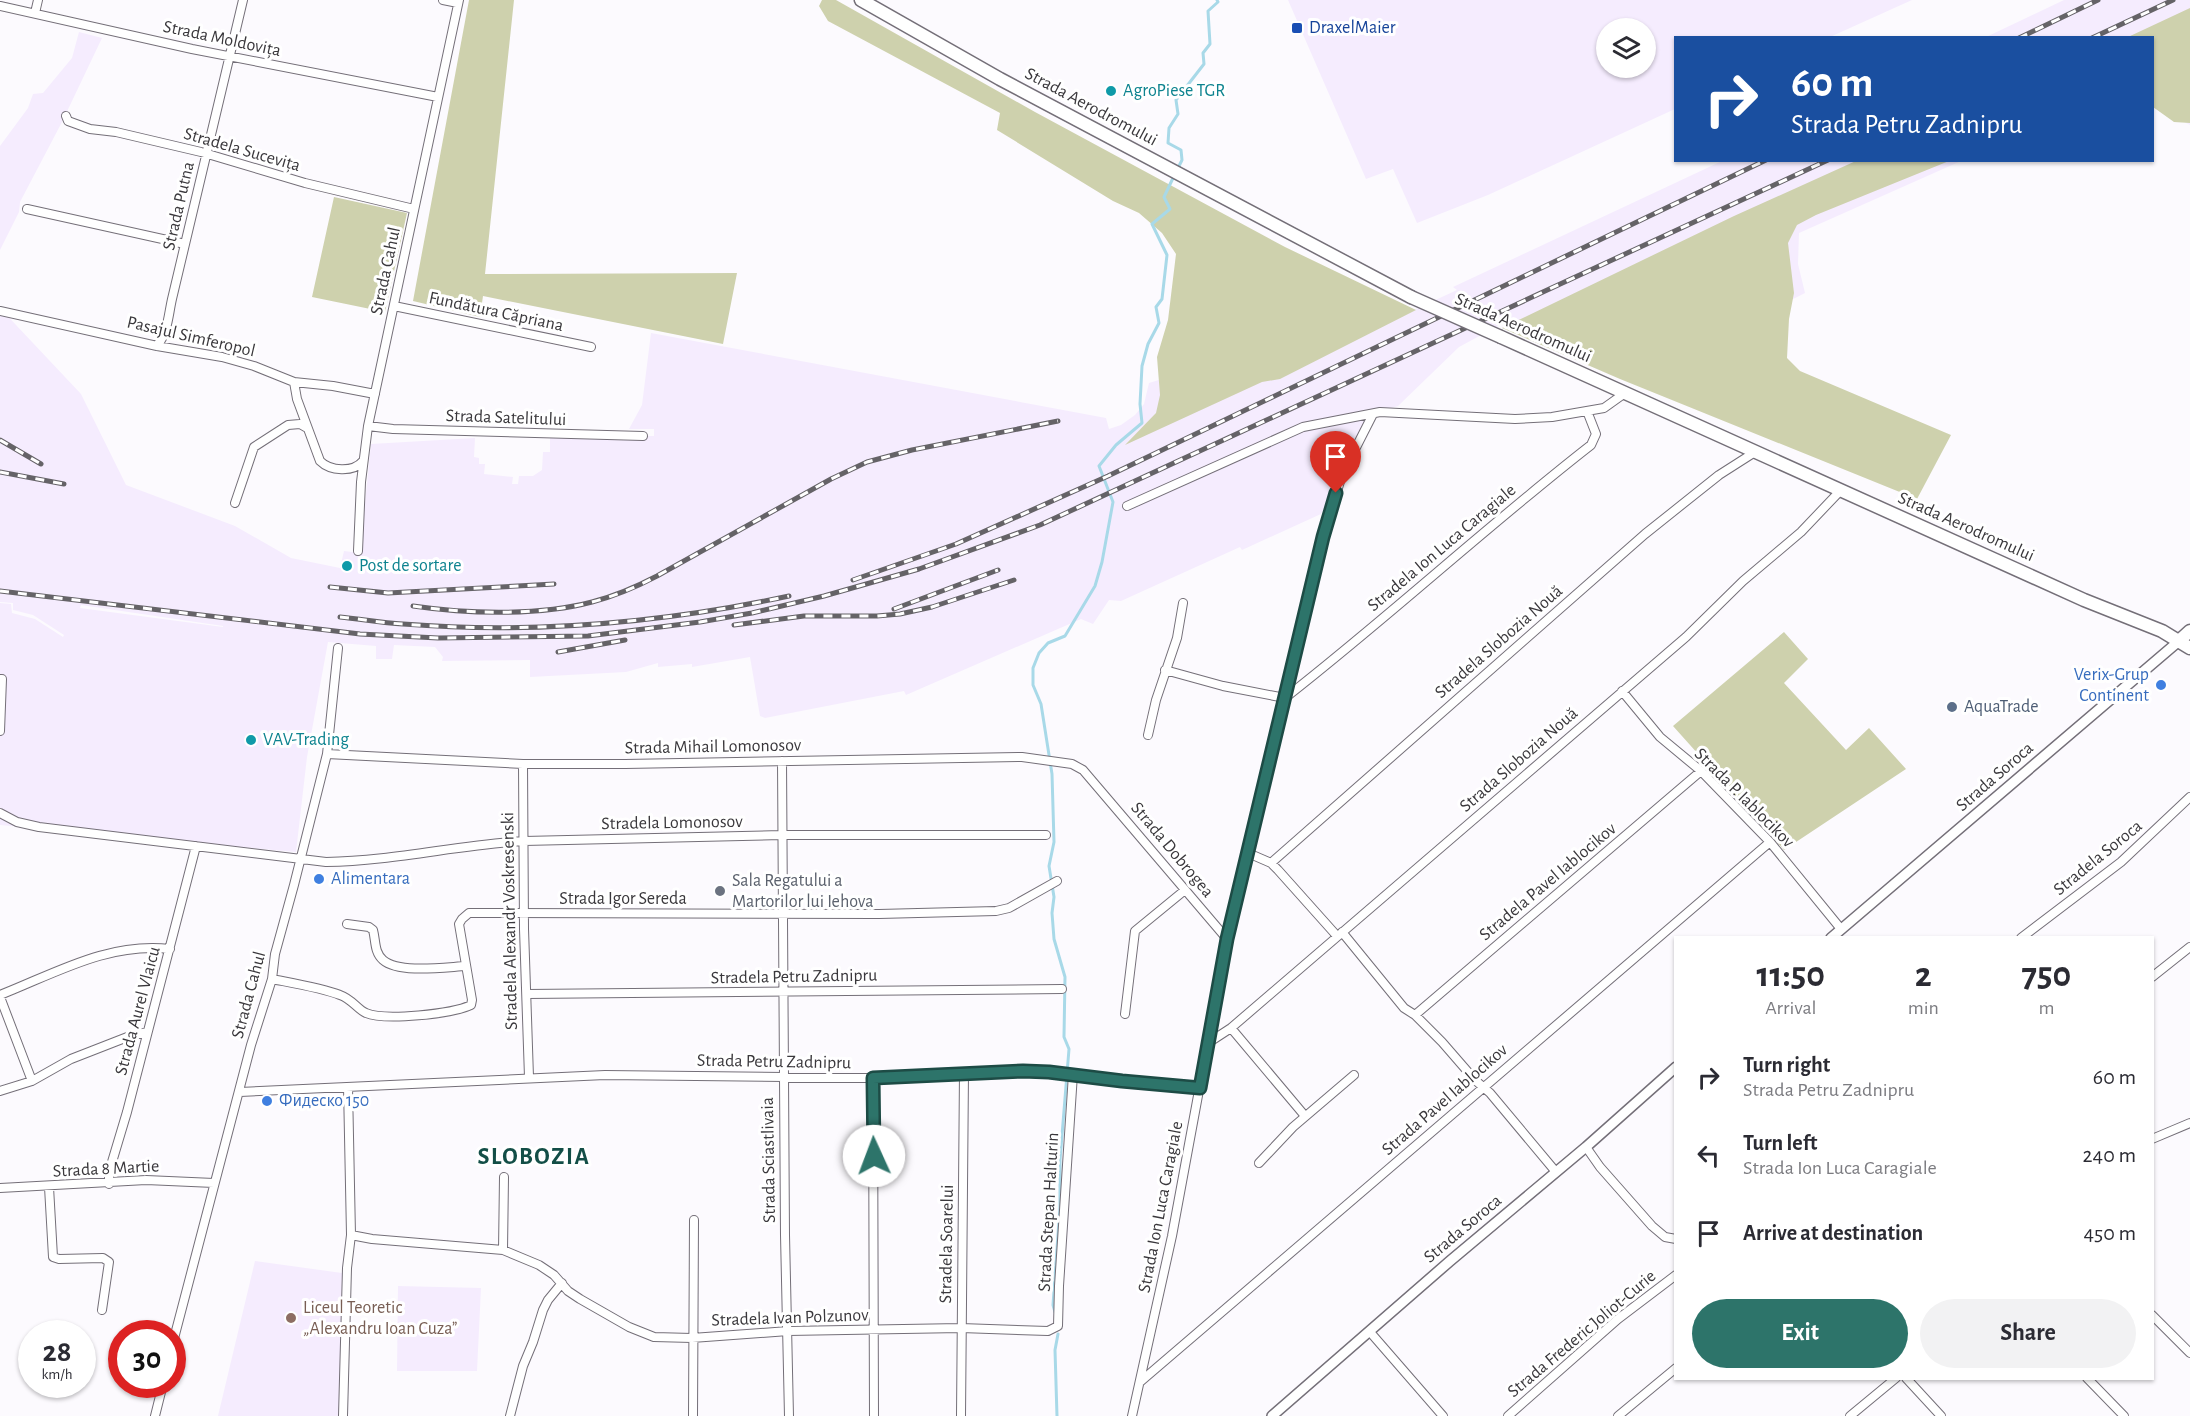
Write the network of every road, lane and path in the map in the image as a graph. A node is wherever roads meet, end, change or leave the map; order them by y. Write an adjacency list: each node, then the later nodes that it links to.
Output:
1 (38, 0): 7 (street)
2 (243, 0): 8 (street, Strada Putna)
3 (443, 0): 5 (street)
4 (861, 0): 20 (main road, Strada Aerodromului, bridge)
5 (458, 2): 9 (street, Strada Cahul)
6 (0, 6): 7 (street, Strada Moldovița)
7 (34, 13): 8 (street, Strada Moldovița)
8 (231, 56): 9 (street, Strada Moldovița); 11 (street, Strada Putna)
9 (438, 97): 13 (street, Strada Cahul)
10 (66, 116): 11 (street, Stradela Sucevița)
11 (207, 154): 13 (street, Stradela Sucevița); 14 (street, Strada Putna)
12 (27, 209): 14 (street)
13 (414, 209): 15 (street, Strada Cahul)
14 (185, 244): 17 (street, Strada Putna)
15 (394, 306): 18 (street, Fundătura Căpriana); 21 (street, Strada Cahul)
16 (0, 311): 17 (street, Pasajul Simferopol)
17 (157, 346): 19 (street, Pasajul Simferopol)
18 (591, 347)
19 (294, 382): 21 (street, Pasajul Simferopol); 25 (street)
20 (1625, 393): 22 (street); 27 (main road, Strada Aerodromului)
21 (375, 394): 24 (street, Strada Cahul)
22 (1587, 411): 23 (street); 41 (street, Stradela Ion Luca Caragiale)
23 (1373, 414): 31 (street); 41 (street, Strada Ion Luca Caragiale)
24 (369, 426): 26 (street, Strada Satelitului); 28 (street, Strada Cahul)
25 (307, 428): 28 (street); 30 (street)
26 (643, 436)
27 (1755, 452): 29 (main road, Strada Aerodromului); 58 (street, Stradela Slobozia Nouă)
28 (363, 461): 32 (street, Strada Cahul)
29 (1841, 490): 35 (main road, Strada Aerodromului); 40 (street, Strada Slobozia Nouă)
30 (235, 503)
31 (1126, 506)
32 (358, 551)
33 (1183, 603): 38 (street)
34 (2190, 631): 35 (main road)
35 (2179, 640): 37 (main road, Strada Aerodromului); 64 (street, Strada Soroca)
36 (338, 648): 44 (street, Strada Cahul)
37 (2190, 648)
38 (1165, 670): 41 (street); 43 (street)
39 (0, 679): 42 (street)
40 (1622, 691): 47 (street, Strada P. Iablocikov); 65 (street, Strada Slobozia Nouă)
41 (1285, 698): 56 (street, Strada Ion Luca Caragiale)
42 (0, 731)
43 (1148, 735)
44 (327, 754): 46 (street, Strada Mihail Lomonosov); 57 (street, Strada Cahul)
45 (782, 760): 46 (street, Strada Mihail Lomonosov); 48 (street, Strada Mihail Lomonosov); 51 (street, Strada Sciastlivaia)
46 (523, 764): 53 (street, Stradela Alexandr Voskresenski)
47 (1701, 771): 54 (street, Strada P. Iablocikov); 79 (street, Stradela Pavel Iablocikov)
48 (1093, 782): 60 (street, Strada Dobrogea)
49 (2190, 797): 67 (street, Stradela Sorocа)
50 (0, 813): 55 (street)
51 (782, 835): 52 (street, Stradela Lomonosov); 53 (street, Stradela Lomonosov); 62 (street, Strada Sciastlivaia)
52 (1046, 835)
53 (524, 841): 57 (street, Stradela Lomonosov); 61 (street, Stradela Alexandr Voskresenski)
54 (1770, 842): 64 (street, Strada P. Iablocikov); 92 (street, Strada Pavel Iablocikov)
55 (196, 846): 57 (street); 70 (street, Strada Aurel Vlaicu)
56 (1248, 853): 58 (street); 68 (street, Strada Ion Luca Caragiale)
57 (300, 859): 73 (street, Strada Cahul)
58 (1271, 863): 65 (street)
59 (1057, 881): 62 (street, Strada Igor Sereda)
60 (1185, 890): 68 (street, Strada Dobrogea); 78 (street)
61 (525, 914): 62 (street, Strada Igor Sereda); 71 (street, Strada Igor Sereda); 76 (street, Stradela Alexandr Voskresenski)
62 (783, 914): 75 (street, Strada Sciastlivaia)
63 (347, 924): 71 (street)
64 (1841, 929): 66 (street, Strada Soroca)
65 (1339, 934): 79 (street); 80 (street, Strada Slobozia Nouă)
66 (1833, 936)
67 (2024, 936)
68 (1227, 939): 82 (street, Strada Ion Luca Caragiale)
69 (2190, 947): 72 (street)
70 (170, 950): 77 (street); 81 (street, Strada Aurel Vlaicu)
71 (466, 966): 73 (street)
72 (2154, 975)
73 (272, 979): 95 (street, Strada Cahul)
74 (1062, 989): 75 (street, Stradela Petru Zadnipru)
75 (783, 992): 76 (street, Stradela Petru Zadnipru); 88 (street, Strada Sciastlivaia)
76 (527, 994): 87 (street, Stradela Alexandr Voskresenski)
77 (0, 996): 90 (street)
78 (1125, 1014)
79 (1415, 1015): 92 (street)
80 (1231, 1028): 82 (street, Strada Slobozia Nouă); 96 (street)
81 (147, 1032): 90 (street); 104 (street, Strada Aurel Vlaicu)
82 (1208, 1043): 93 (street, Strada Ion Luca Caragiale)
83 (1674, 1069): 99 (street, Strada Soroca)
84 (964, 1072): 85 (street, Strada Petru Zadnipru); 89 (street, Strada Petru Zadnipru); 116 (street, Stradela Soarelui)
85 (1073, 1074): 93 (street, Strada Petru Zadnipru); 119 (street, Strada Stepan Halturin)
86 (1354, 1075): 96 (street)
87 (530, 1077): 88 (street, Strada Petru Zadnipru); 91 (street, Strada Petru Zadnipru)
88 (783, 1078): 89 (street, Strada Petru Zadnipru); 118 (street, Strada Sciastlivaia)
89 (873, 1078): 117 (street)
90 (32, 1081): 94 (street)
91 (348, 1087): 95 (street, Strada Petru Zadnipru); 108 (street)
92 (1483, 1087): 101 (street); 127 (street, Strada Pavel Iablocikov)
93 (1200, 1088): 127 (street, Strada Ion Luca Caragiale)
94 (0, 1091)
95 (240, 1092): 103 (street, Strada Cahul)
96 (1305, 1116): 100 (street)
97 (2190, 1123): 98 (street)
98 (2154, 1138)
99 (1586, 1147): 101 (street, Strada Soroca); 109 (street)
100 (1259, 1163)
101 (1556, 1172): 120 (street, Strada Soroca)
102 (504, 1177): 110 (street)
103 (214, 1183): 104 (street, Strada 8 Martie); 115 (street, Strada Cahul)
104 (110, 1184): 105 (street, Strada 8 Martie)
105 (49, 1187): 106 (street, Strada 8 Martie); 113 (street)
106 (0, 1188)
107 (694, 1220): 121 (street)
108 (351, 1235): 110 (street, Stradela Ivan Polzunov); 130 (street)
109 (1674, 1239)
110 (503, 1250): 112 (street, Stradela Ivan Polzunov)
111 (1674, 1277): 139 (street, Strada Frederic Joliot-Curie)
112 (562, 1283): 121 (street, Stradela Ivan Polzunov); 131 (street)
113 (102, 1310)
114 (2154, 1317): 122 (street)
115 (179, 1320)
116 (961, 1328): 117 (street, Stradela Ivan Polzunov); 119 (street, Stradela Ivan Polzunov); 135 (street, Stradela Soarelui)
117 (874, 1329): 118 (street, Stradela Ivan Polzunov); 134 (street)
118 (788, 1331): 121 (street, Stradela Ivan Polzunov); 133 (street, Strada Sciastlivaia)
119 (1034, 1331)
120 (1370, 1332): 137 (street, Strada Soroca); 138 (street)
121 (692, 1338): 132 (street)
122 (2190, 1353)
123 (1674, 1370): 140 (street)
124 (1894, 1380): 141 (street)
125 (1908, 1380): 142 (street)
126 (2089, 1380): 143 (street)
127 (1140, 1382): 136 (street, Strada Ion Luca Caragiale)
128 (160, 1398): 129 (street)
129 (155, 1416)
130 (343, 1416)
131 (510, 1416)
132 (693, 1416)
133 (789, 1416)
134 (874, 1416)
135 (961, 1416)
136 (1132, 1416)
137 (1272, 1416)
138 (1443, 1416)
139 (1508, 1416)
140 (1618, 1416)
141 (1850, 1416)
142 (1941, 1416)
143 (2124, 1416)

